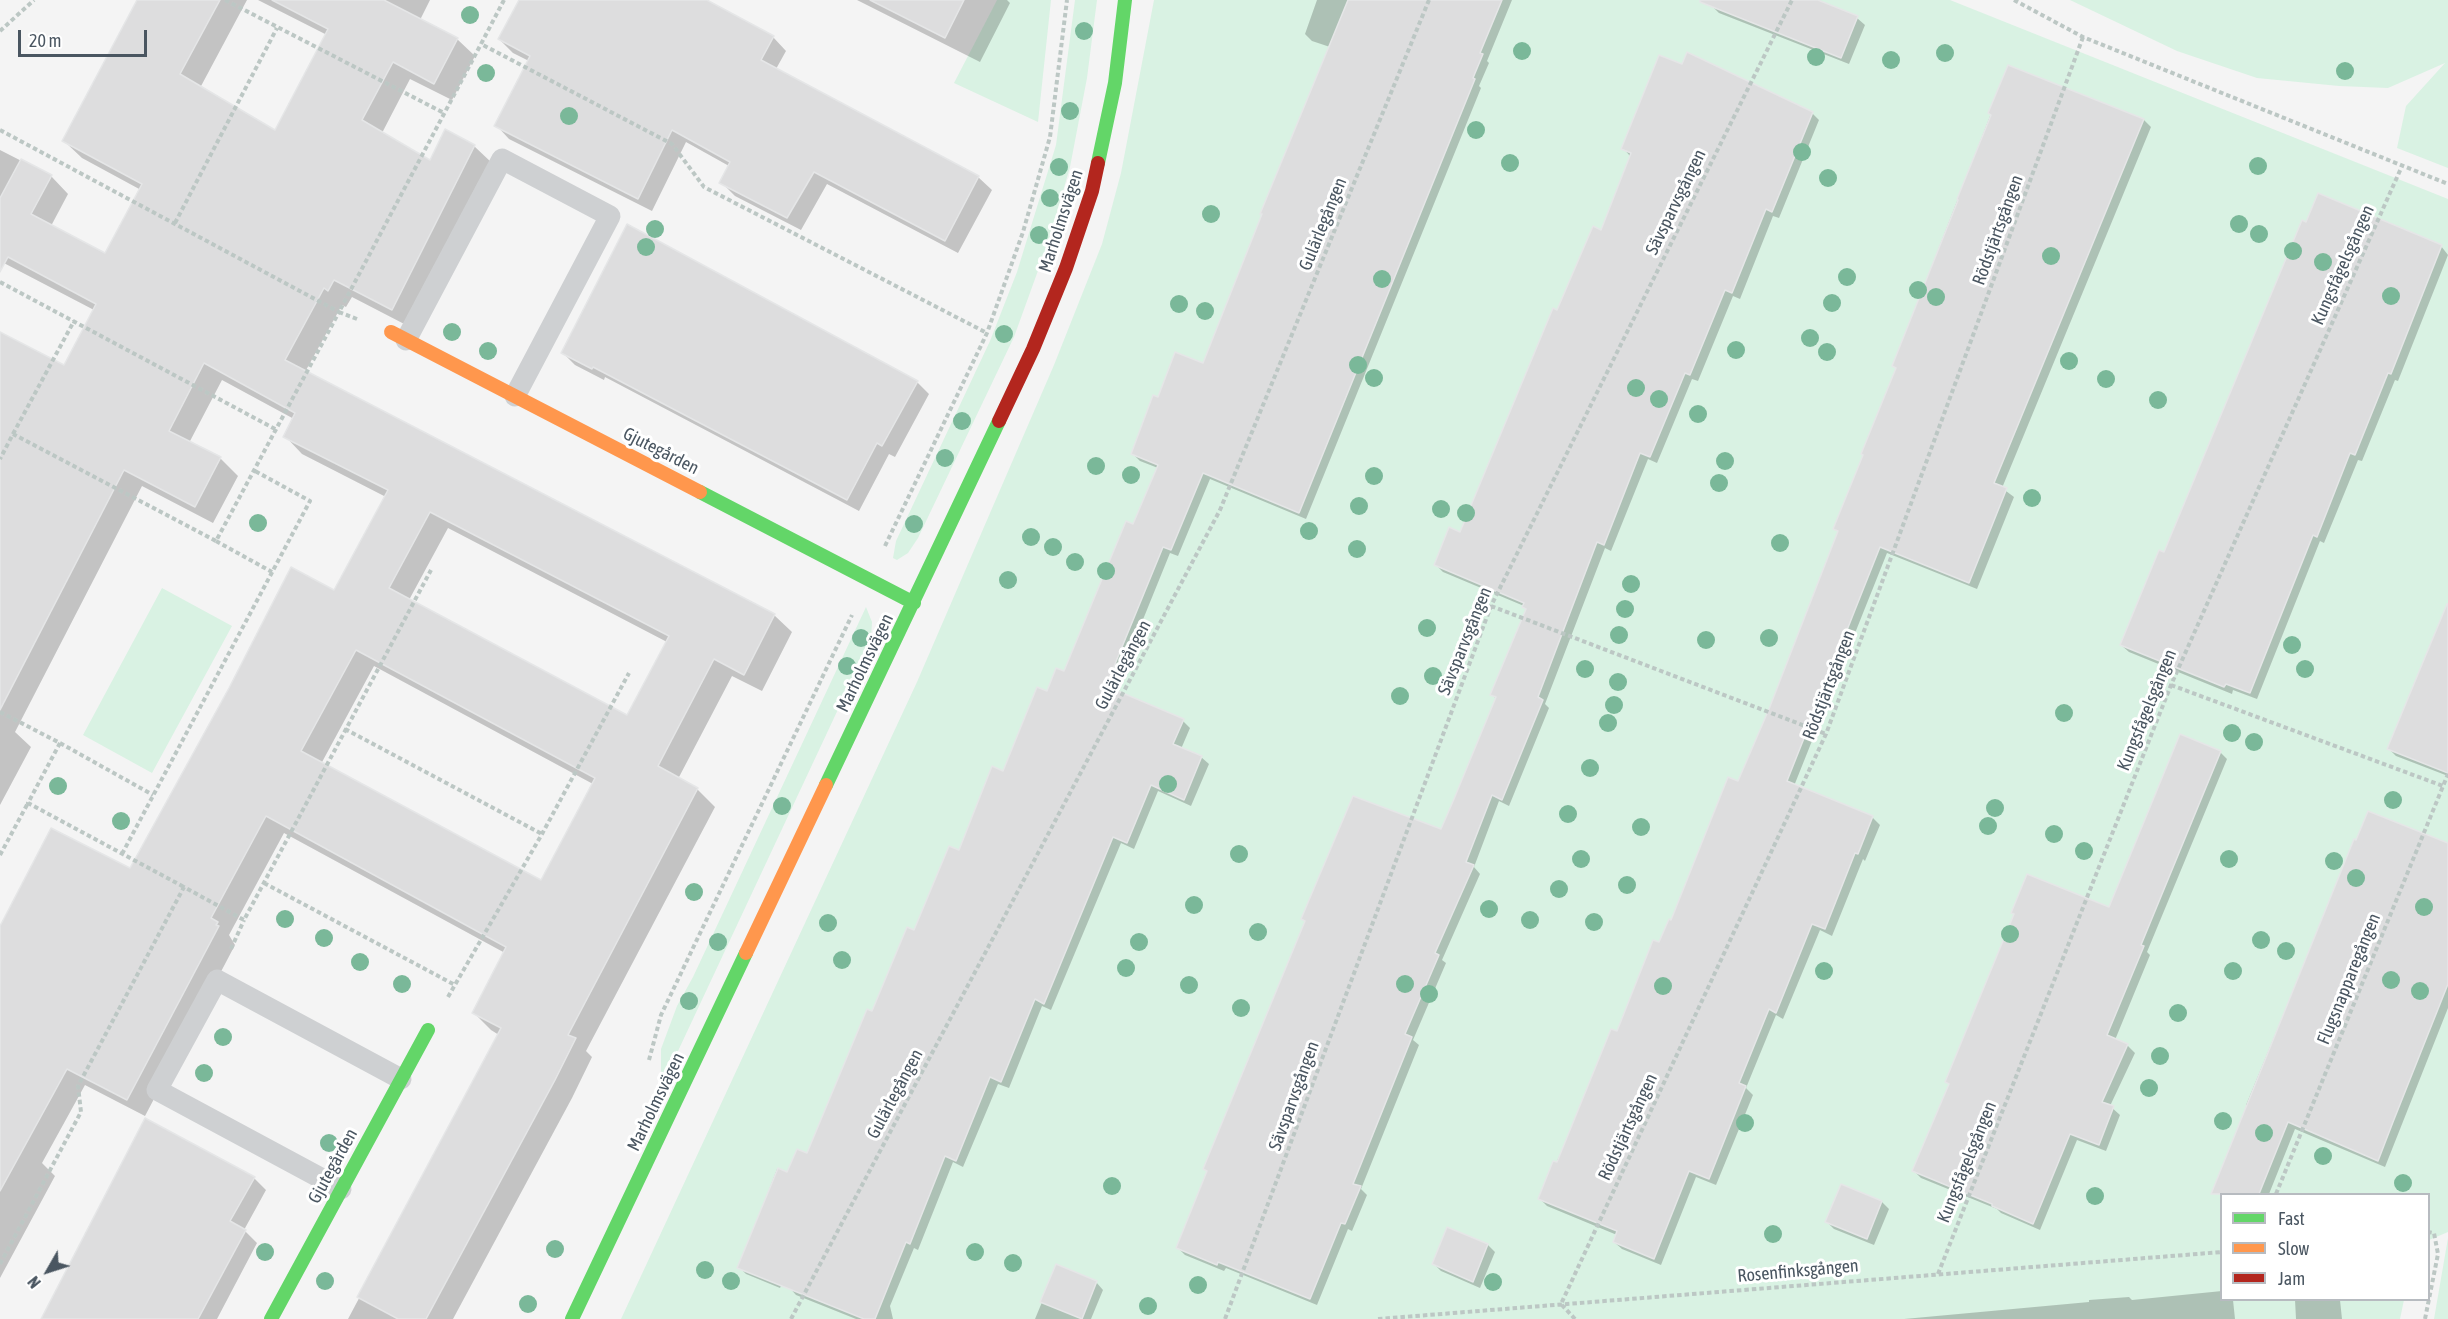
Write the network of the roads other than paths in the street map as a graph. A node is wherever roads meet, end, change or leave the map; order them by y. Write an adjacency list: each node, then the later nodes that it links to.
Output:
1 (1125, 0): 4 (street, Marholmsvägen)
2 (398, 336): 3 (street, Gjutegården); 3 (lane)
3 (514, 396): 4 (street, Gjutegården)
4 (914, 603): 9 (street, Marholmsvägen)
5 (428, 1030): 6 (street, Gjutegården)
6 (401, 1079): 7 (street, Gjutegården); 7 (lane)
7 (341, 1189): 8 (street, Gjutegården)
8 (271, 1319)
9 (572, 1319)

